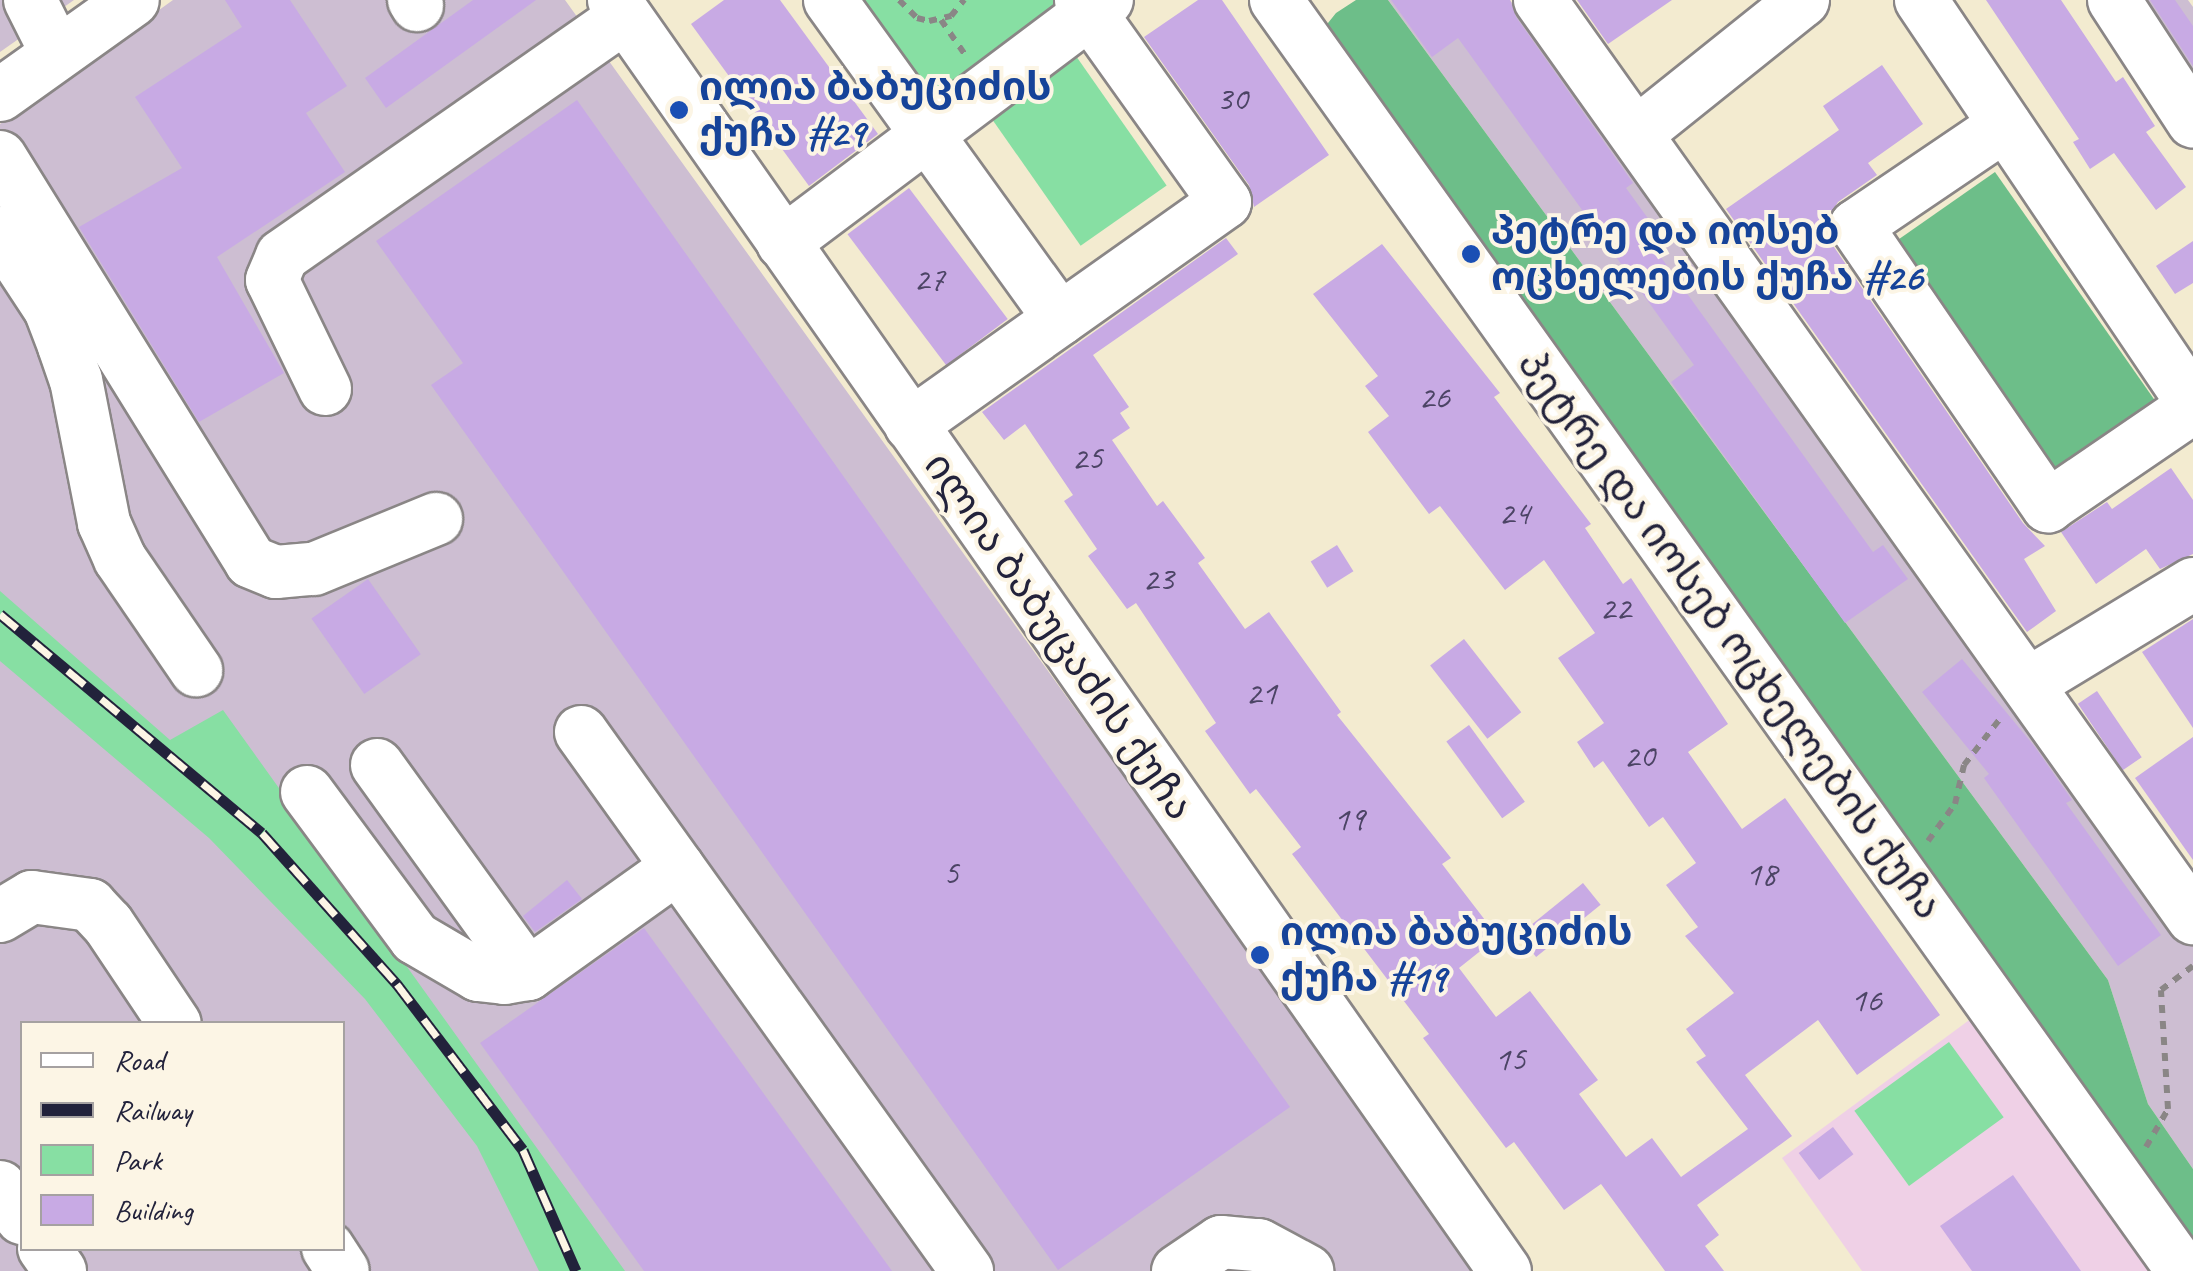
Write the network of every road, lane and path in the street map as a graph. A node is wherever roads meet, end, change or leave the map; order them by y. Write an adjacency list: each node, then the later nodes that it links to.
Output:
1 (30, 0): 13 (street)
2 (134, 0): 13 (street)
3 (830, 0): 18 (street)
4 (899, 0): 5 (path)
5 (964, 0)
6 (1540, 0): 17 (street)
7 (1803, 0): 17 (street)
8 (1921, 0): 16 (street)
9 (2114, 0): 15 (street)
10 (1092, 4): 18 (street); 22 (street)
11 (1292, 5): 41 (street, პეტრე და იოსებ ოცხელების ქუჩა)
12 (622, 6): 21 (street, ილია ბაბუცაძის ქუჩა); 23 (street)
13 (56, 54): 14 (street)
14 (0, 95)
15 (2193, 121)
16 (2005, 125): 24 (street); 24 (street)
17 (1636, 134): 29 (street)
18 (928, 136): 21 (street); 22 (street)
19 (0, 157): 26 (street)
20 (0, 234): 28 (street)
21 (784, 243): 25 (street, ილია ბაბუცაძის ქუჩა)
22 (1060, 319): 25 (street)
23 (326, 390)
24 (2193, 406)
25 (911, 425): 46 (street, ილია ბაბუცაძის ქუჩა)
26 (436, 518)
27 (2193, 584): 29 (street)
28 (196, 670)
29 (2028, 684): 33 (path); 36 (street)
30 (581, 732): 34 (street)
31 (377, 765): 38 (street)
32 (307, 792): 38 (street)
33 (1938, 824)
34 (678, 868): 38 (street); 43 (street)
35 (0, 916): 39 (street)
36 (2193, 918)
37 (2193, 966): 41 (path)
38 (528, 974)
39 (174, 1021)
40 (0, 1187): 42 (street)
41 (2122, 1188): 47 (street, პეტრე და იოსებ ოცხელების ქუჩა)
42 (20, 1215)
43 (966, 1271)
44 (1178, 1271): 45 (street)
45 (1306, 1271)
46 (1506, 1271)
47 (2183, 1271)

